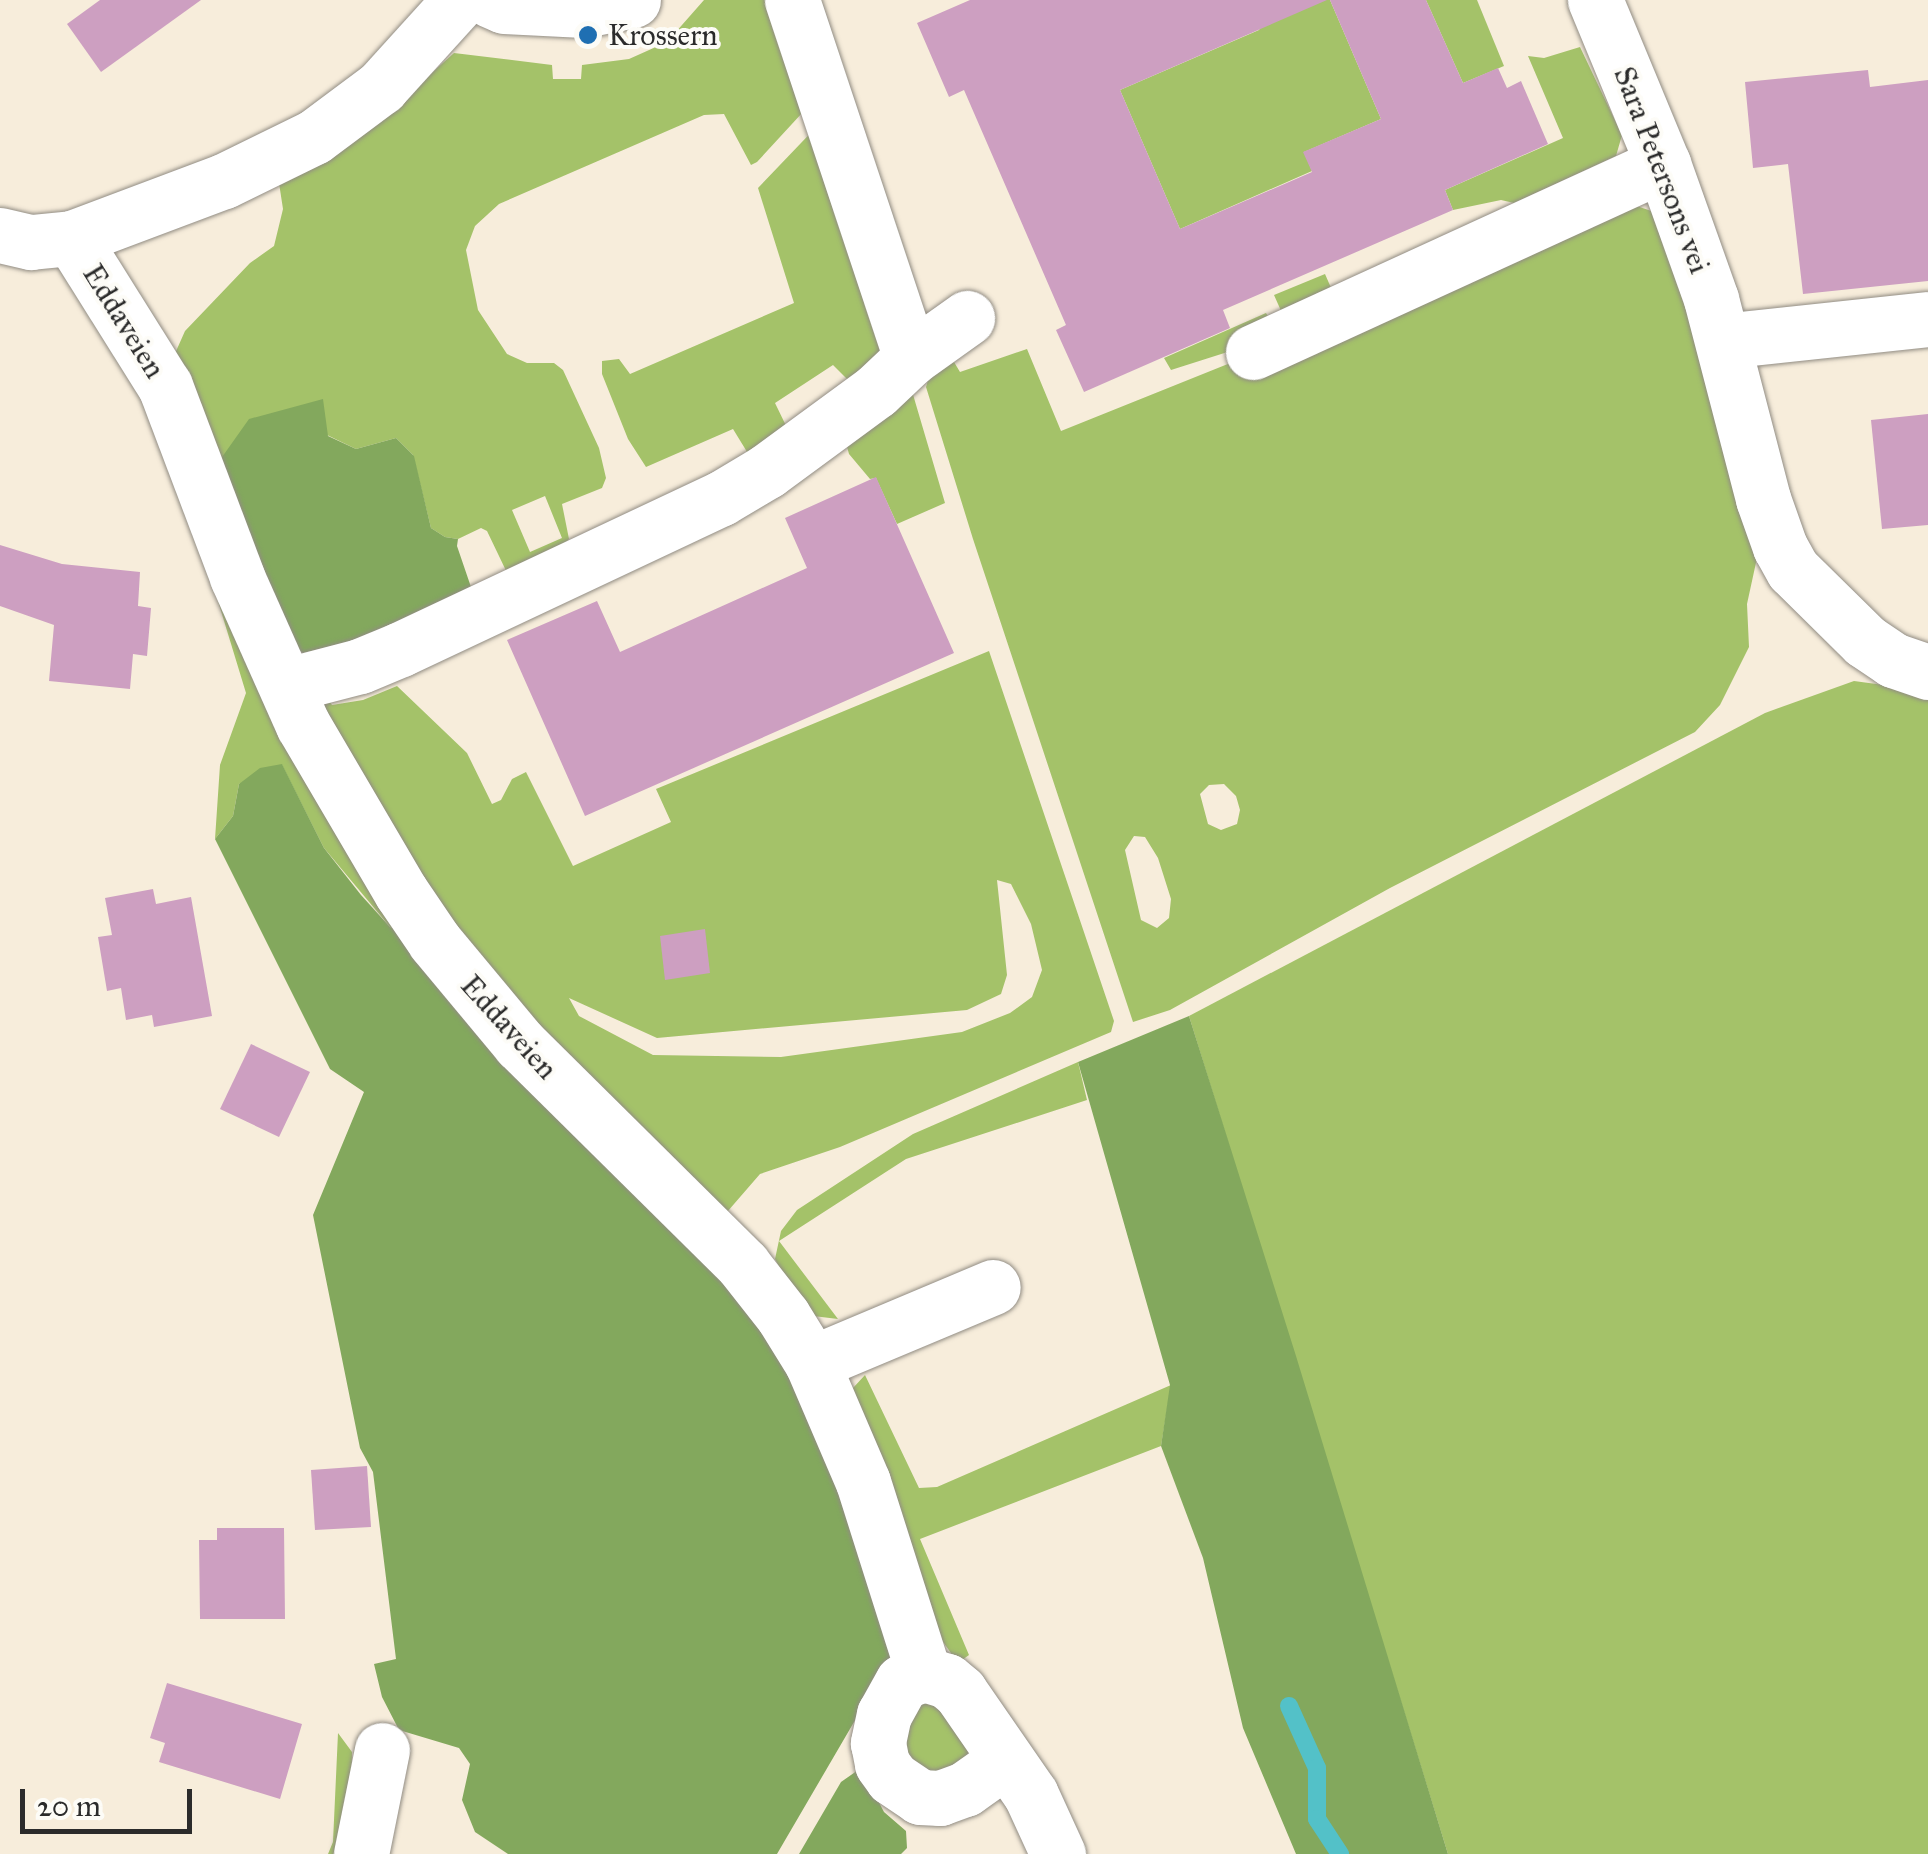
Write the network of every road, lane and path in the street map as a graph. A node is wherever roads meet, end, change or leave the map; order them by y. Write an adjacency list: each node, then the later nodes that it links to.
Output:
1 (460, 0): 8 (street, Eddaveien)
2 (490, 0): 3 (street)
3 (634, 0)
4 (792, 0): 13 (street)
5 (1595, 0): 6 (street, Sara Petersons vei)
6 (1663, 164): 11 (street, Sara Petersons vei); 12 (street)
7 (0, 235): 8 (street, Eddaveien)
8 (72, 238): 15 (street, Eddaveien)
9 (967, 318): 13 (street)
10 (1928, 319): 11 (street)
11 (1723, 342): 14 (street, Sara Petersons vei)
12 (1254, 352)
13 (911, 358): 15 (street)
14 (1928, 672)
15 (286, 685): 17 (street, Eddaveien)
16 (993, 1288): 17 (street)
17 (812, 1362): 18 (street, Eddaveien)
18 (924, 1674): 20 (street); 20 (street)
19 (382, 1750): 21 (street)
20 (1006, 1760): 22 (street)
21 (361, 1854)
22 (1058, 1854)

